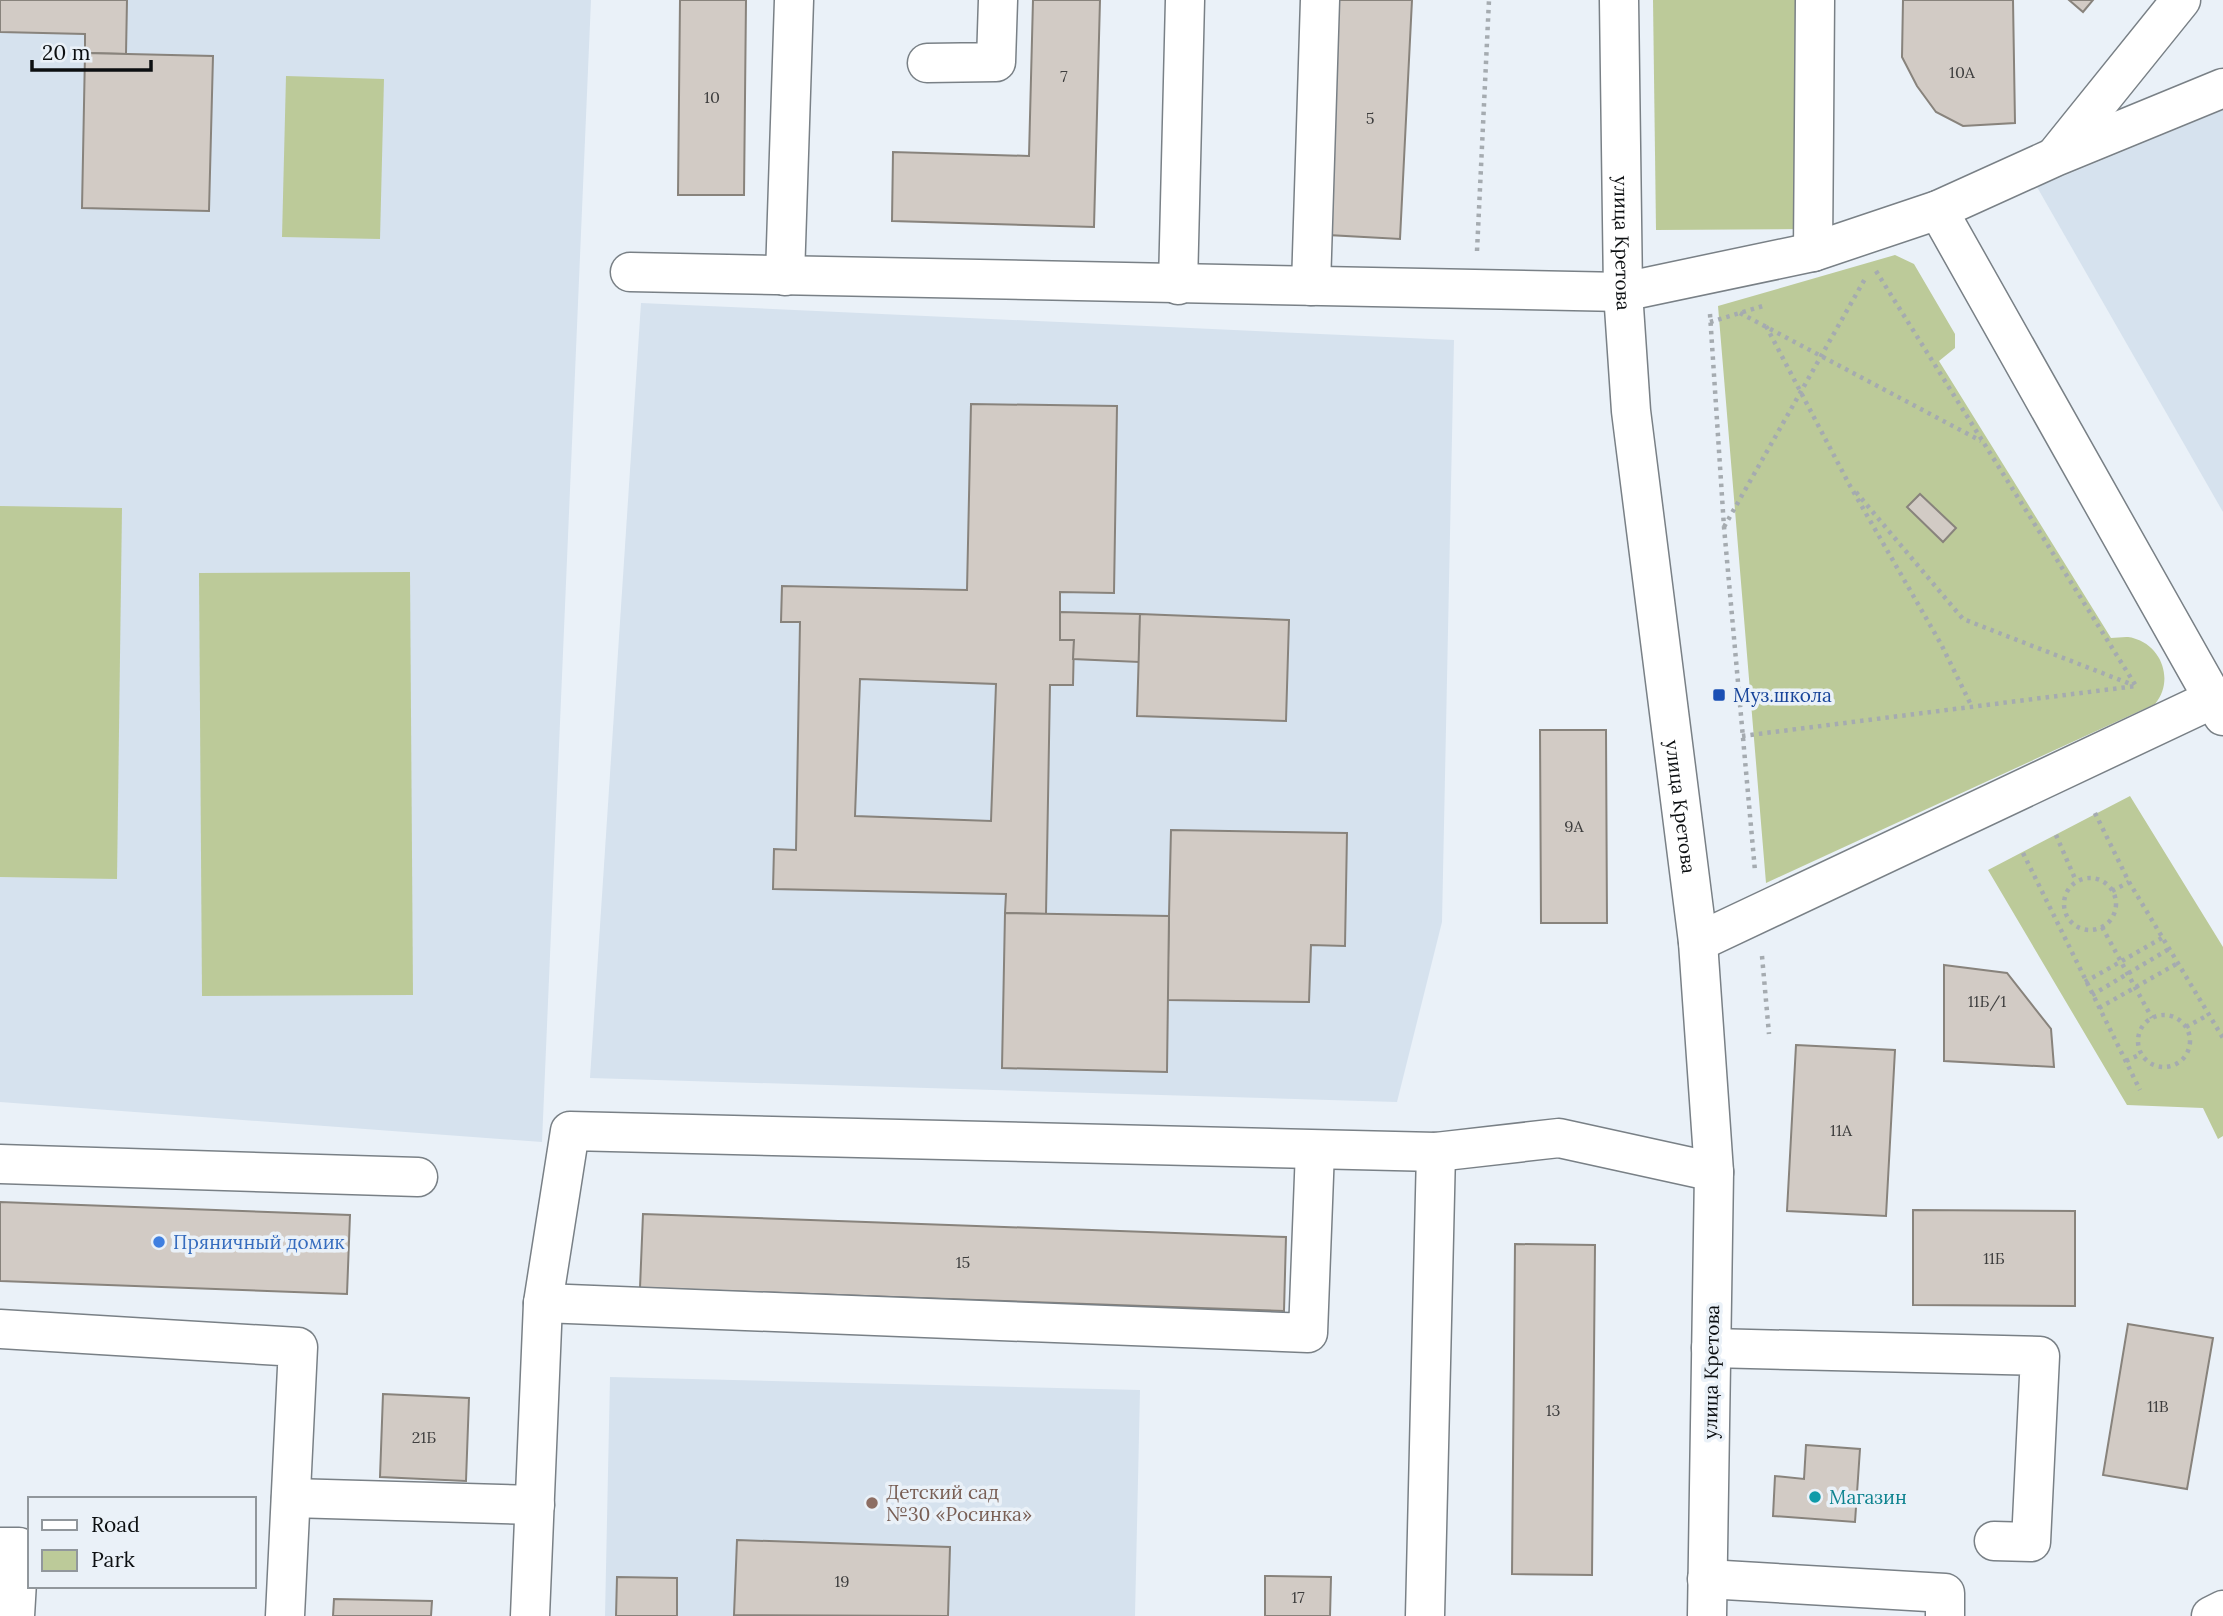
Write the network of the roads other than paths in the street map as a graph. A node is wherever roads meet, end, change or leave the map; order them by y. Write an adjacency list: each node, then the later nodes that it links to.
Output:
1 (794, 0): 14 (street)
2 (998, 0): 8 (street)
3 (1185, 0): 15 (street)
4 (1320, 0): 16 (street)
5 (1619, 0): 17 (street, улица Кретова)
6 (1815, 0): 12 (street)
7 (2181, 0): 10 (street)
8 (927, 64)
9 (2223, 88): 10 (street)
10 (2055, 157): 11 (street)
11 (1938, 210): 12 (street); 18 (street)
12 (1813, 252): 17 (street)
13 (630, 272): 14 (street)
14 (785, 276): 15 (street)
15 (1178, 285): 16 (street)
16 (1311, 286): 17 (street)
17 (1623, 292): 19 (street, улица Кретова)
18 (2218, 707): 19 (street)
19 (1698, 942): 23 (street, улица Кретова)
20 (1315, 1150): 21 (street); 25 (street); 25 (street)
21 (1436, 1152): 23 (street); 37 (street)
22 (0, 1164): 24 (street)
23 (1714, 1172): 27 (street, улица Кретова)
24 (418, 1177)
25 (543, 1303): 29 (street)
26 (0, 1329): 28 (street)
27 (1711, 1348): 30 (street); 32 (street, улица Кретова)
28 (291, 1498): 29 (street); 35 (street)
29 (535, 1505): 36 (street)
30 (1994, 1541)
31 (0, 1547): 34 (street)
32 (1707, 1598): 38 (street)
33 (2223, 1610): 39 (street)
34 (15, 1616)
35 (285, 1616)
36 (530, 1616)
37 (1424, 1616)
38 (1945, 1616)
39 (2211, 1616)

